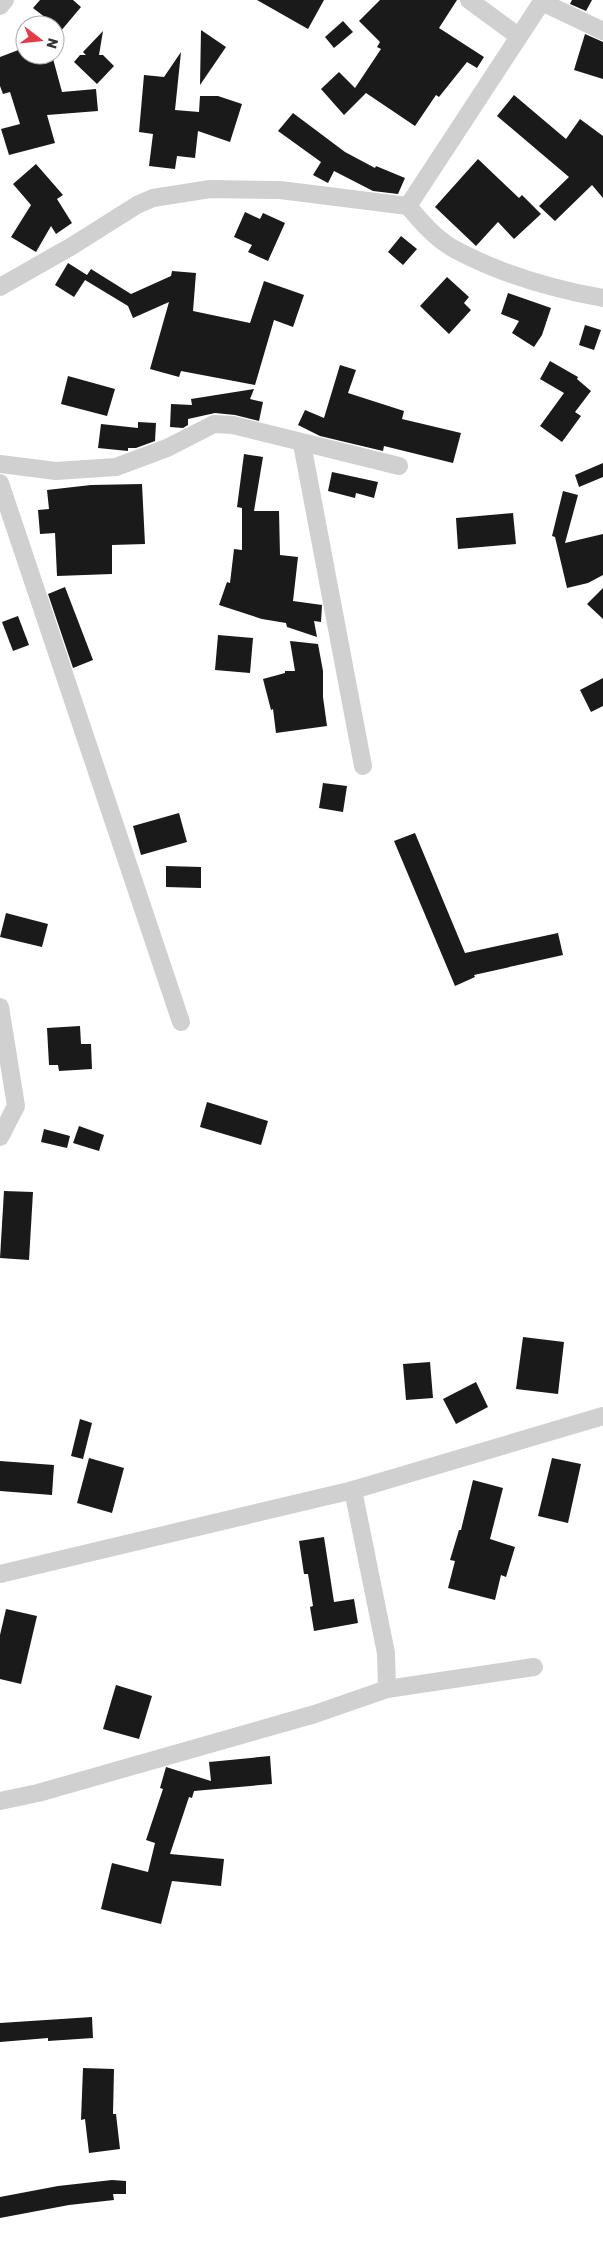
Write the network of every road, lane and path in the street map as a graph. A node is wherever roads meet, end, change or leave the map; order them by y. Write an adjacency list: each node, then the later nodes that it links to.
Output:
1 (5, 0): 4 (street)
2 (469, 0): 6 (street)
3 (543, 1): 5 (street); 6 (street)
4 (0, 6)
5 (603, 31)
6 (518, 36): 7 (street)
7 (408, 206): 8 (street); 9 (street)
8 (0, 287)
9 (603, 298)
10 (302, 444): 11 (street); 12 (street); 14 (street)
11 (0, 464)
12 (400, 466)
13 (0, 483): 16 (street)
14 (363, 766)
15 (0, 1007): 17 (street)
16 (181, 1022)
17 (0, 1137)
18 (603, 1416): 19 (street)
19 (353, 1490): 20 (street); 22 (street)
20 (0, 1574)
21 (534, 1667): 22 (street)
22 (387, 1688): 23 (street)
23 (0, 1800)

